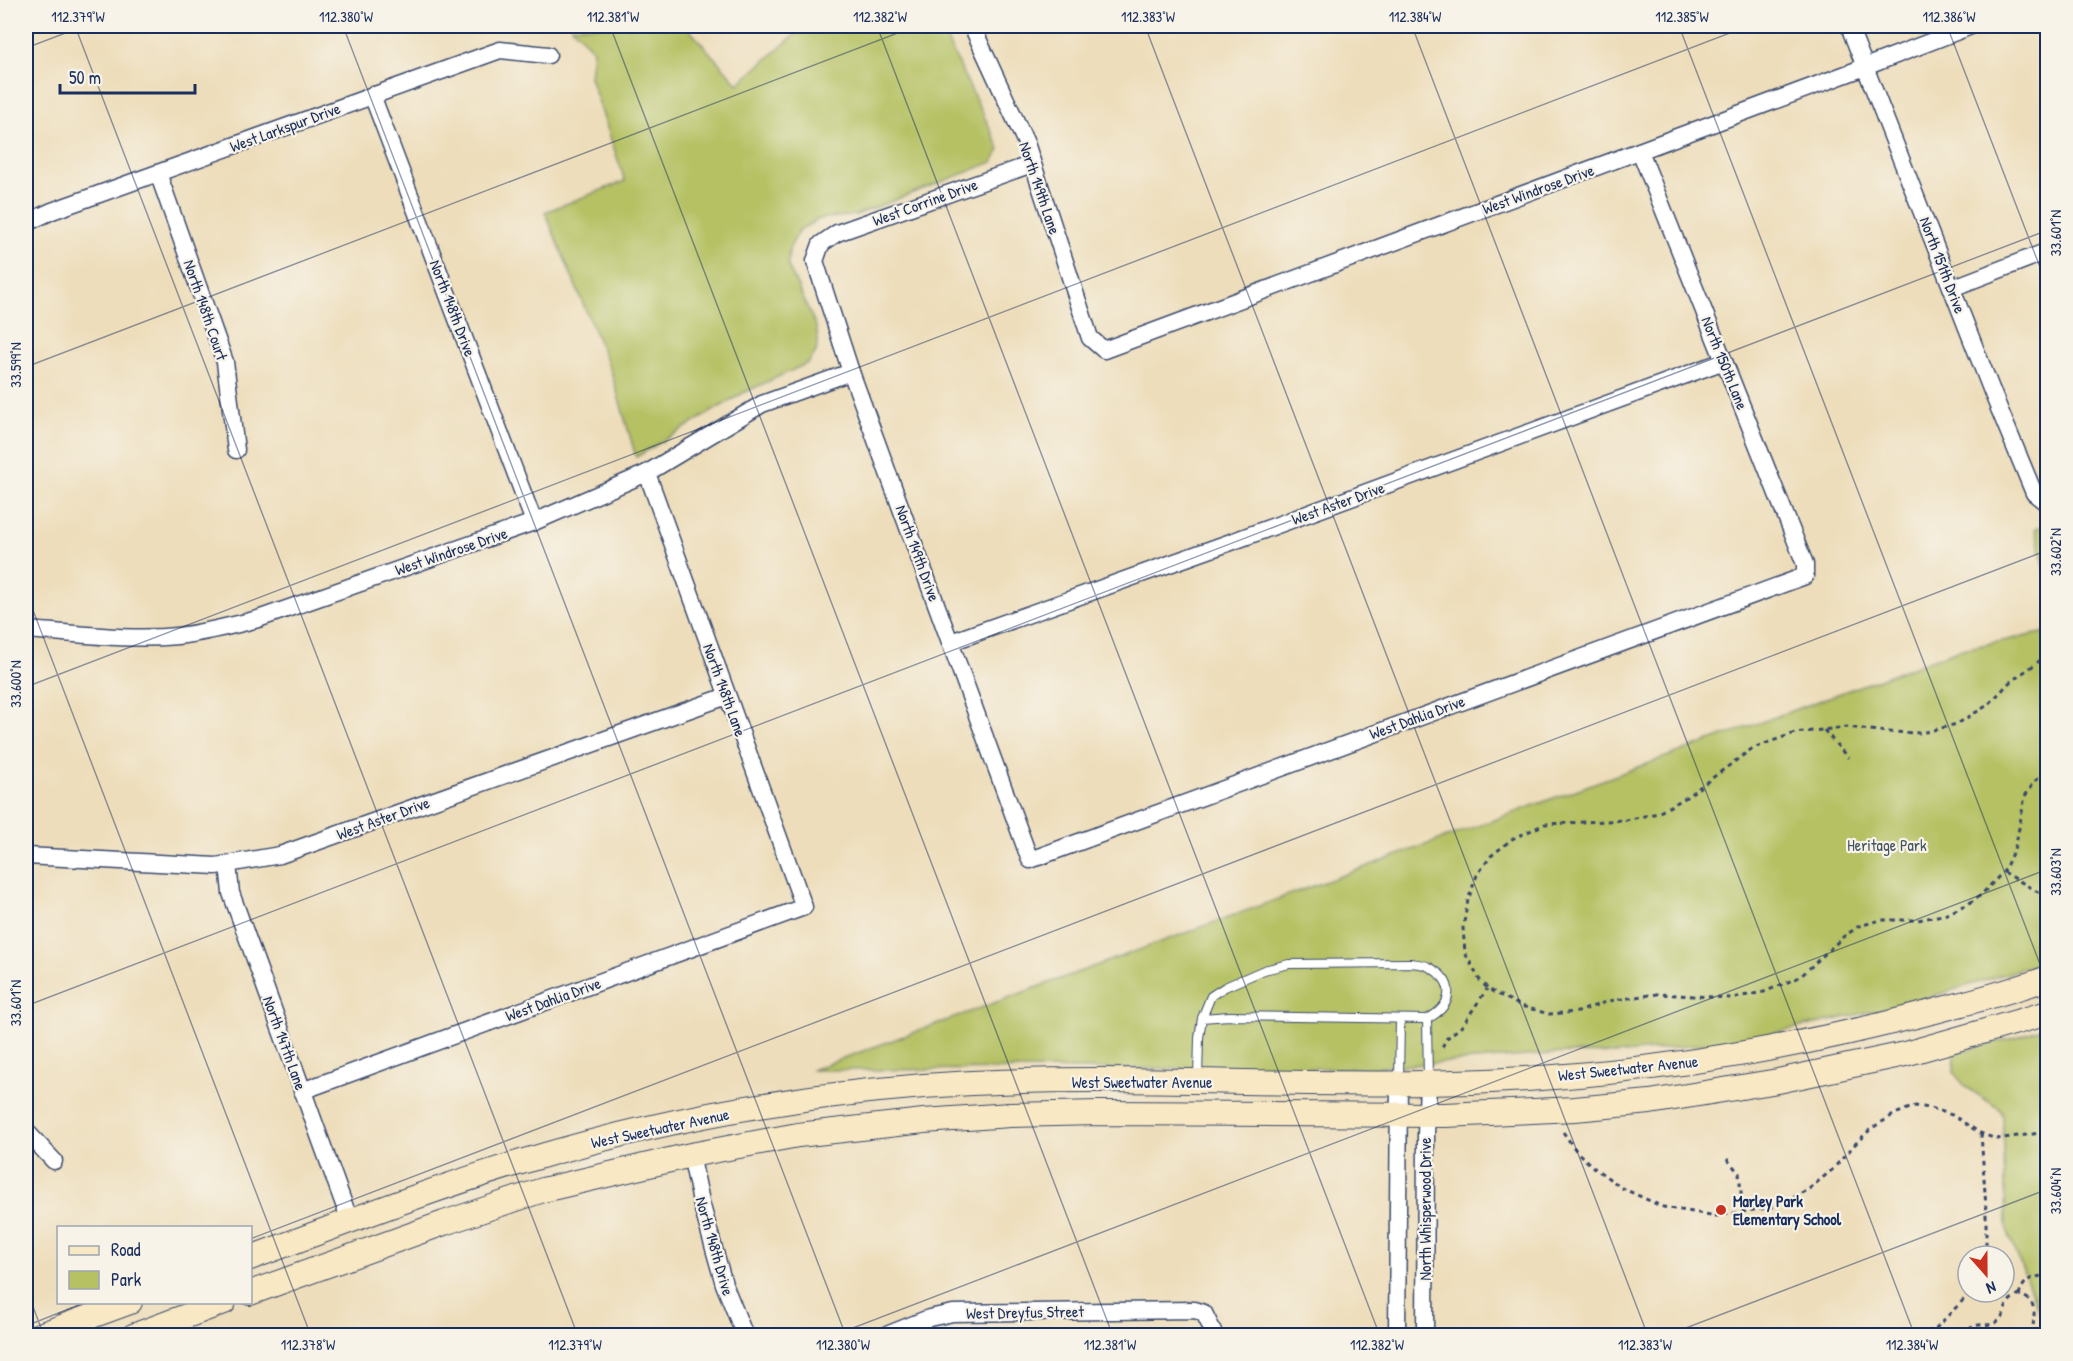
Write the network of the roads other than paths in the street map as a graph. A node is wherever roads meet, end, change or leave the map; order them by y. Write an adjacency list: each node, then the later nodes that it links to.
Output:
1 (972, 26): 8 (street, North 149th Lane)
2 (1849, 26): 5 (street, North 151th Drive)
3 (1971, 26): 5 (street, West Windrose Drive)
4 (548, 55): 6 (street, West Larkspur Drive)
5 (1865, 67): 7 (street, West Windrose Drive); 13 (street, North 151th Drive)
6 (372, 95): 9 (street, West Larkspur Drive); 20 (street, North 148th Drive)
7 (1640, 151): 14 (street, West Windrose Drive); 15 (street, North 150th Lane)
8 (1032, 164): 11 (street, West Corrine Drive); 14 (street, North 149th Lane)
9 (158, 173): 10 (street, West Larkspur Drive); 17 (street, North 148th Court)
10 (26, 223)
11 (821, 244): 16 (street, North 149th Drive)
12 (2048, 251): 13 (street)
13 (1952, 288): 19 (street, North 151th Drive)
14 (1104, 350)
15 (1724, 361): 21 (street, North 150th Lane); 23 (street, West Aster Drive)
16 (851, 372): 18 (street, West Windrose Drive); 23 (street, North 149th Drive)
17 (236, 450)
18 (648, 473): 20 (street, West Windrose Drive); 24 (street, North 148th Lane)
19 (2046, 501)
20 (534, 522): 22 (street, West Windrose Drive)
21 (1805, 576): 26 (street, West Dahlia Drive)
22 (26, 630)
23 (951, 642): 26 (street, North 149th Drive)
24 (727, 696): 27 (street, West Aster Drive); 28 (street, North 148th Lane)
25 (26, 856): 27 (street, West Aster Drive)
26 (1030, 860)
27 (228, 864): 37 (street, North 147th Lane)
28 (804, 907): 37 (street, West Dahlia Drive)
29 (2048, 978): 35 (street, West Sweetwater Avenue)
30 (2048, 1013): 39 (street, West Sweetwater Avenue)
31 (1202, 1018): 32 (lane); 33 (lane); 34 (lane)
32 (1400, 1019): 33 (lane); 36 (lane)
33 (1427, 1019): 35 (lane)
34 (1198, 1082): 36 (street, West Sweetwater Avenue); 43 (street, West Sweetwater Avenue)
35 (1428, 1083): 36 (street, West Sweetwater Avenue); 39 (street, North Whisperwood Drive)
36 (1399, 1084): 38 (street, North Whisperwood Drive)
37 (302, 1091): 43 (street, North 147th Lane)
38 (1399, 1114): 39 (street, West Sweetwater Avenue); 41 (street, West Sweetwater Avenue); 53 (street, North Whisperwood Drive)
39 (1427, 1114): 54 (street, North Whisperwood Drive)
40 (26, 1131): 42 (street)
41 (691, 1155): 45 (street, West Sweetwater Avenue); 50 (street, North 148th Drive)
42 (54, 1161)
43 (350, 1221): 44 (street, West Sweetwater Avenue)
44 (252, 1257)
45 (252, 1292)
46 (124, 1304): 48 (street)
47 (219, 1304): 49 (street)
48 (37, 1335)
49 (134, 1335)
50 (745, 1335)
51 (884, 1335): 52 (street, West Dreyfus Street)
52 (1213, 1335)
53 (1397, 1335)
54 (1425, 1335)

